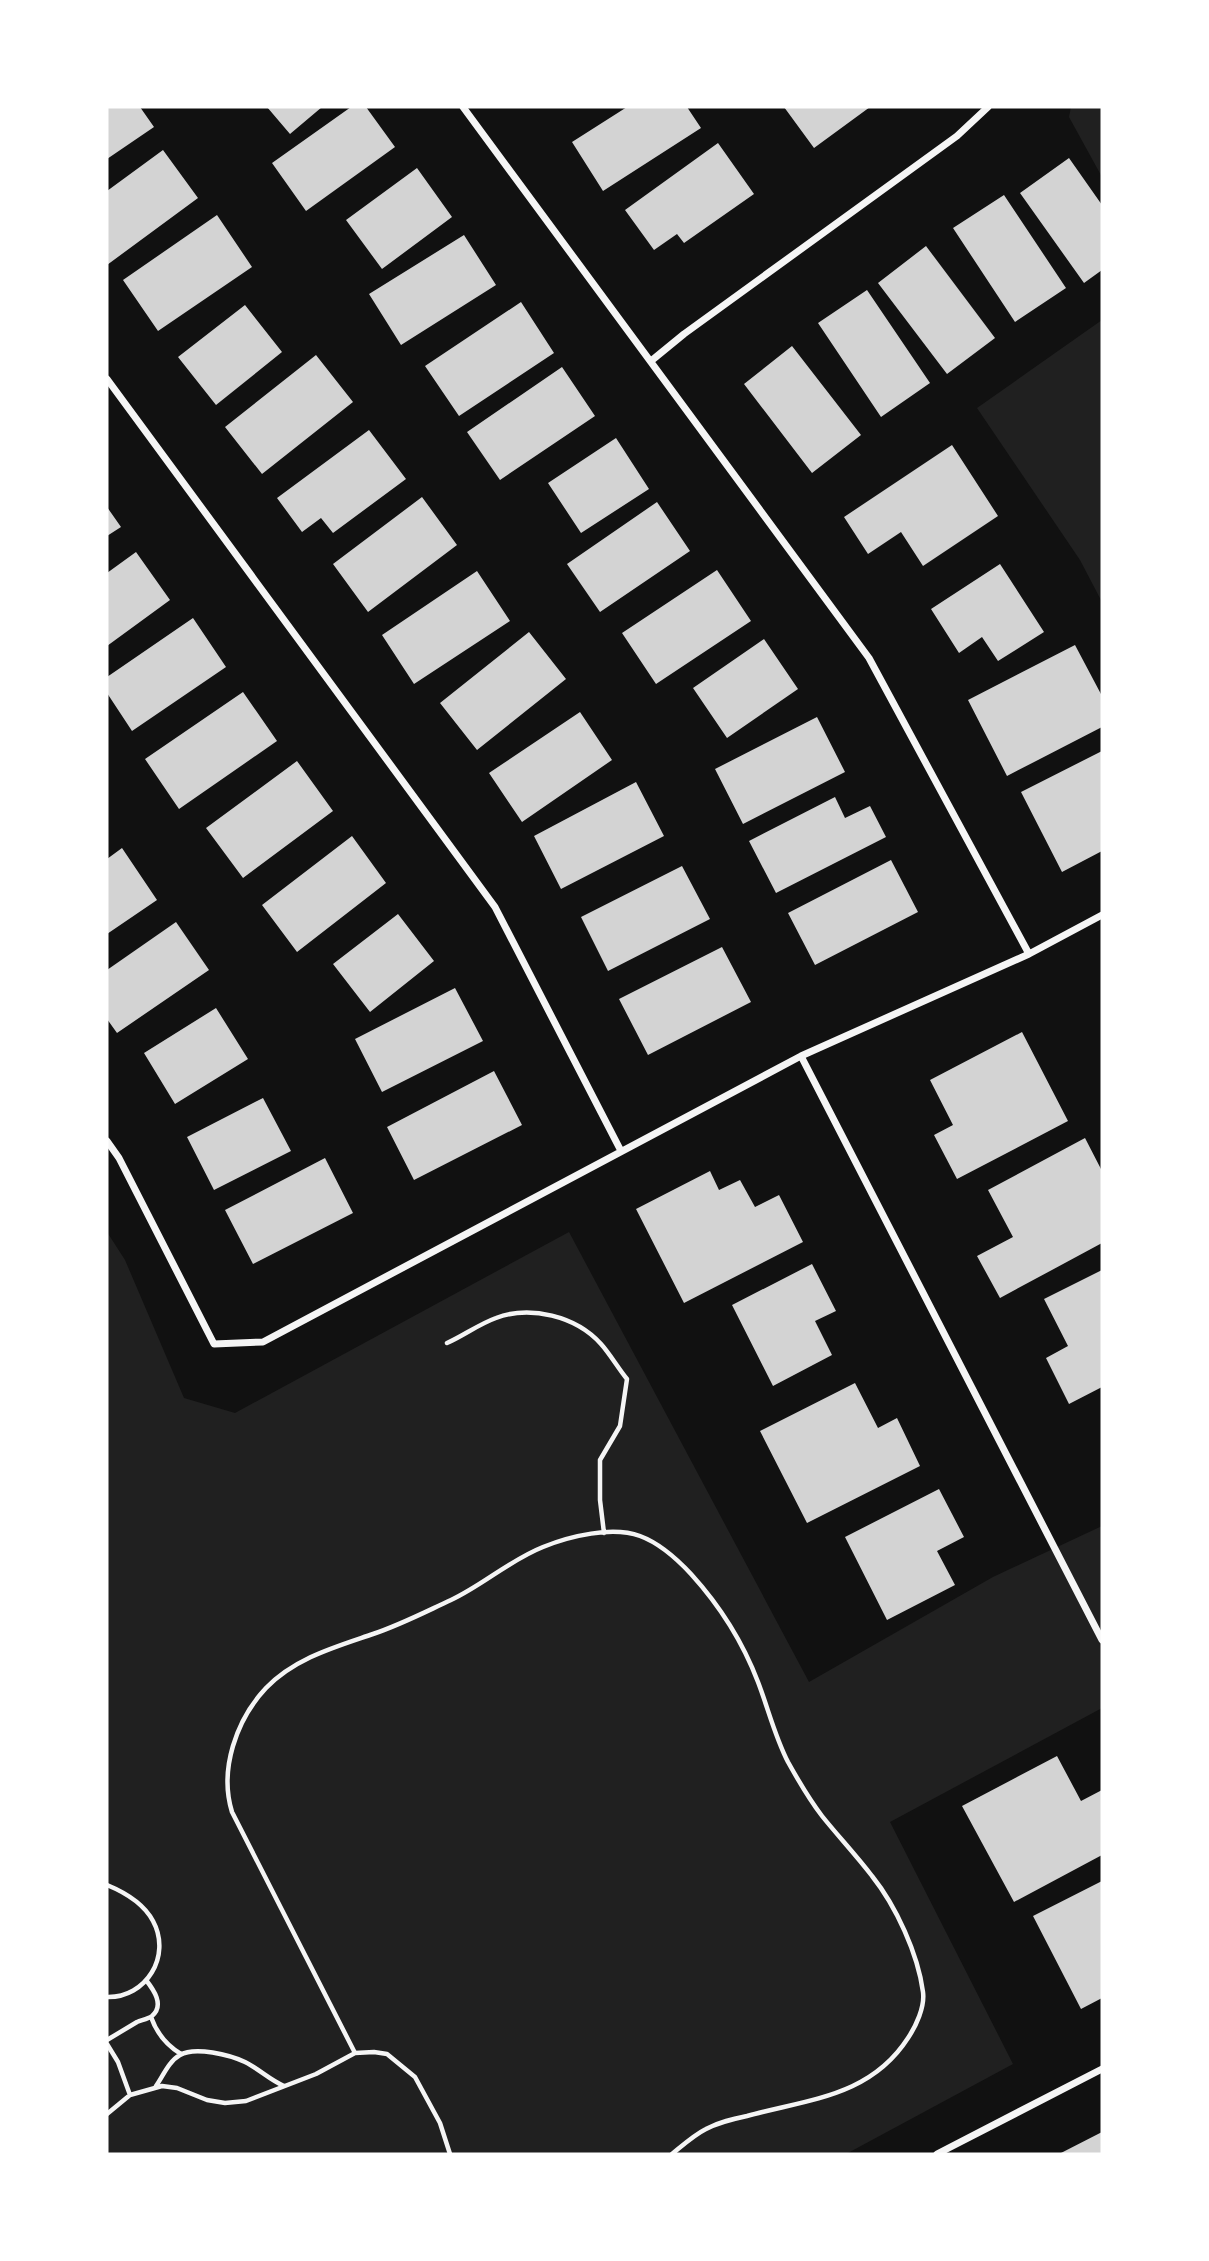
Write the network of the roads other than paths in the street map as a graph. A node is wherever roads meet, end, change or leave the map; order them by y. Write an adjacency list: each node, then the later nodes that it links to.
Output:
1 (463, 107): 3 (street)
2 (988, 107): 3 (street)
3 (651, 361): 6 (street)
4 (107, 379): 9 (street)
5 (1102, 915): 6 (street)
6 (1029, 954): 7 (street)
7 (801, 1056): 9 (street); 10 (street)
8 (107, 1141): 9 (street)
9 (621, 1151)
10 (1102, 1640)
11 (1102, 2070): 12 (street)
12 (937, 2154)

